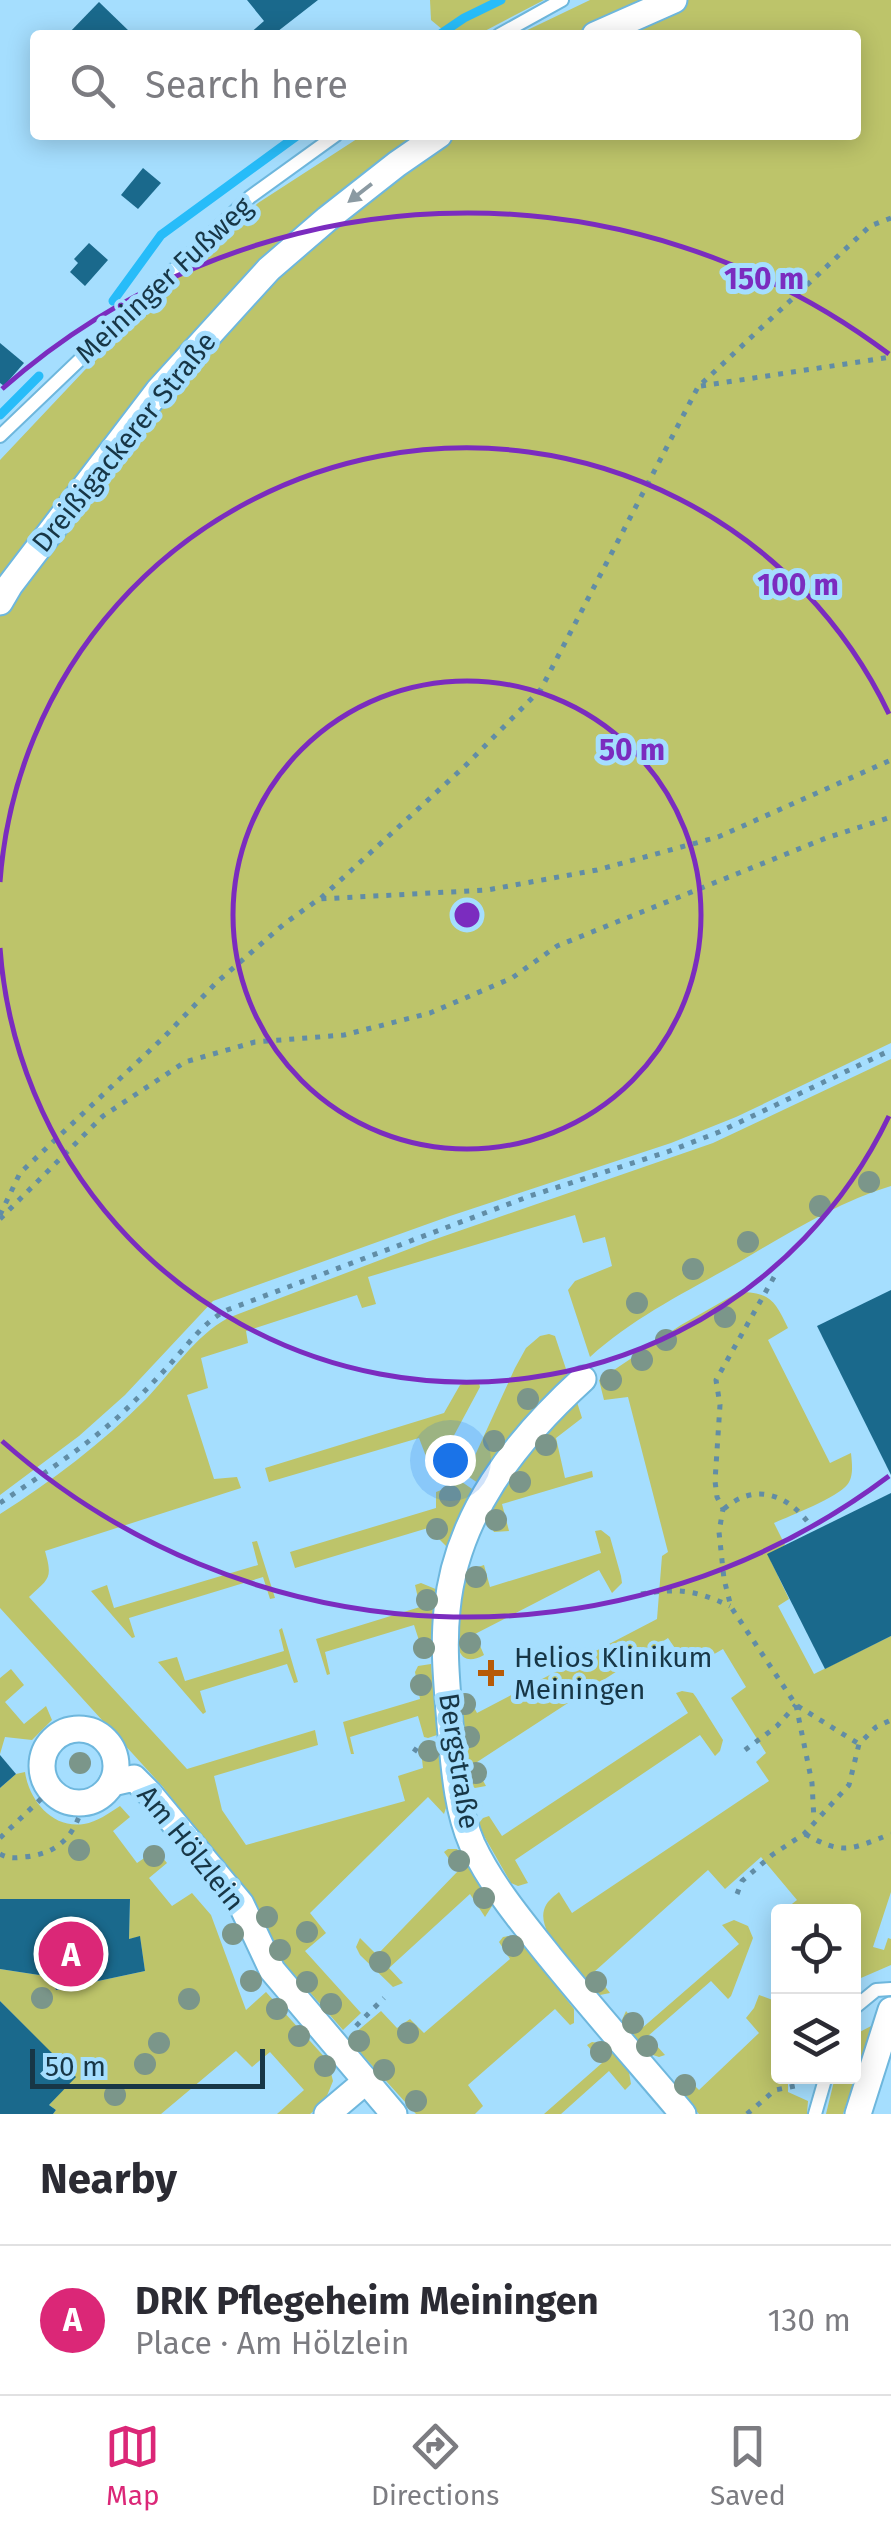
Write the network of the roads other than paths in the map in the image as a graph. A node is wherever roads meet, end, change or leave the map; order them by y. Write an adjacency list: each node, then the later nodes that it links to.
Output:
1 (562, 0): 3 (lane)
2 (674, 0): 4 (street)
3 (508, 30)
4 (606, 30)
5 (329, 140): 7 (lane, Meininger Fußweg)
6 (432, 140): 8 (street, Dreißigackerer Straße, one-way to 8)
7 (0, 436)
8 (0, 602)
9 (582, 1379): 18 (street, Bergstraße)
10 (112, 1783): 14 (street, Am Hölzlein)
11 (891, 1989): 12 (lane)
12 (861, 2002)
13 (891, 2010): 20 (street)
14 (365, 2082): 16 (street); 17 (street, Am Hölzlein)
15 (824, 2084): 19 (lane)
16 (328, 2114)
17 (394, 2114)
18 (683, 2114)
19 (816, 2114)
20 (858, 2114)

